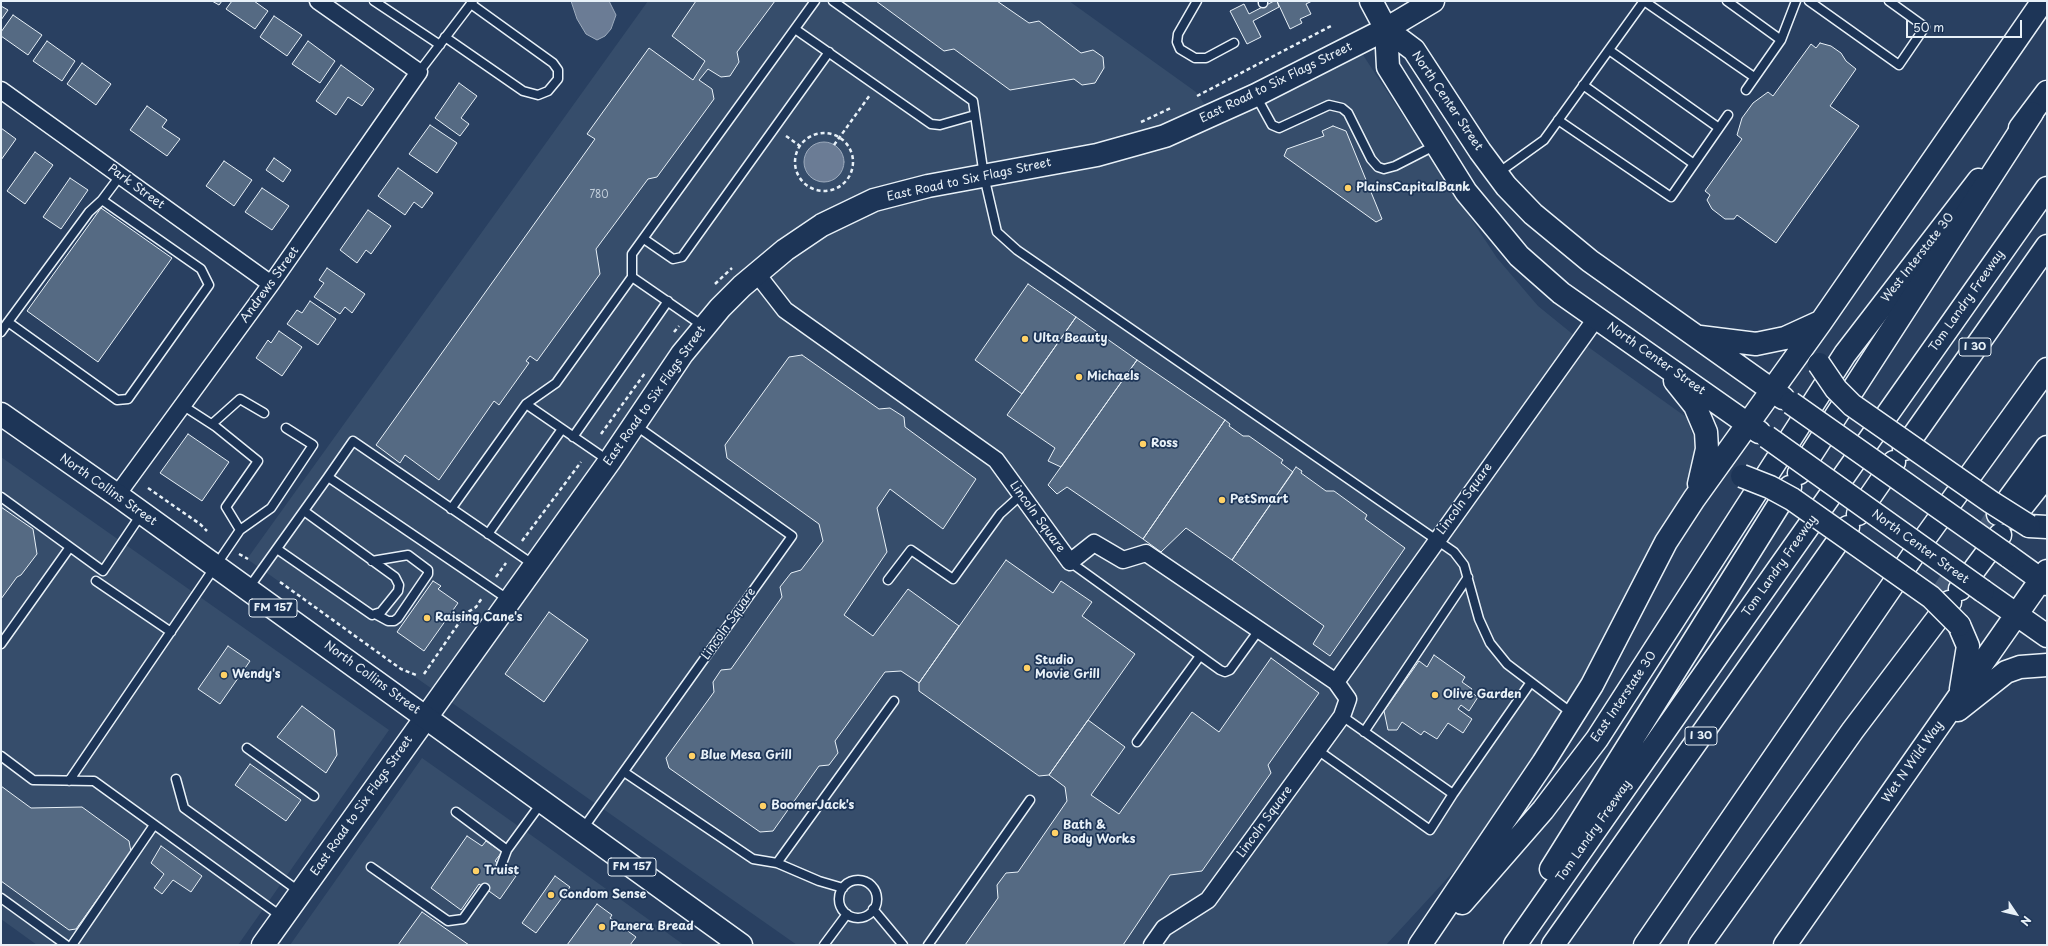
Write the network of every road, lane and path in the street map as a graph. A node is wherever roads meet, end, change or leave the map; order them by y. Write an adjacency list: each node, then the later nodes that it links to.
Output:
1 (318, 1): 24 (street)
2 (374, 1): 21 (lane)
3 (815, 1): 16 (lane)
4 (833, 1): 35 (lane)
5 (1197, 1): 20 (lane)
6 (1370, 1): 17 (main road, North Center Street)
7 (1433, 1): 17 (main road, East Road to Six Flags Street)
8 (1644, 1): 22 (lane); 25 (lane)
9 (1727, 1): 19 (lane)
10 (1796, 1): 19 (lane)
11 (1809, 1): 12 (lane)
12 (1889, 1)
13 (2043, 1): 59 (main road)
14 (472, 3): 18 (lane); 18 (lane)
15 (1331, 26): 32 (path)
16 (795, 28): 23 (lane); 51 (lane)
17 (1386, 29): 31 (main road, East Road to Six Flags Street); 42 (main road, North Center Street); 46 (main road, North Center Street)
18 (445, 38): 21 (lane)
19 (1781, 40): 25 (lane)
20 (1234, 43)
21 (440, 45): 24 (lane)
22 (1609, 50): 26 (lane); 39 (lane)
23 (829, 52): 35 (lane); 51 (lane)
24 (420, 72): 55 (street, Andrews Street)
25 (1754, 77): 28 (lane)
26 (1583, 86): 37 (lane); 45 (lane)
27 (1, 90): 47 (street, Park Street)
28 (1746, 90)
29 (2047, 92): 34 (main road, West Interstate 30)
30 (870, 95): 41 (path)
31 (1256, 95): 42 (lane); 48 (main road, East Road to Six Flags Street)
32 (1197, 96)
33 (1171, 108): 38 (path)
34 (2032, 113): 78 (main road, West Interstate 30); 172 (main road)
35 (975, 115): 48 (lane)
36 (1728, 115): 39 (lane)
37 (1558, 120): 45 (lane); 46 (lane)
38 (1135, 124)
39 (1719, 128): 45 (lane)
40 (786, 136): 44 (path)
41 (840, 138): 43 (path); 44 (path); 44 (path)
42 (1437, 144): 57 (main road, North Center Street)
43 (834, 145)
44 (800, 146)
45 (1694, 164)
46 (1497, 174): 63 (main road, North Center Street)
47 (120, 176): 50 (lane); 55 (street, Park Street)
48 (984, 176): 53 (main road, East Road to Six Flags Street); 98 (lane)
49 (2047, 188): 173 (main road, Tom Landry Freeway / I 30)
50 (102, 200): 58 (lane); 58 (lane)
51 (644, 238): 54 (lane)
52 (2047, 246): 174 (main road, I 30)
53 (757, 274): 61 (main road, East Road to Six Flags Street); 89 (street, Lincoln Square)
54 (632, 276): 56 (lane); 69 (lane)
55 (271, 284): 70 (street, Andrews Street)
56 (668, 302): 61 (lane); 80 (lane)
57 (1597, 317): 65 (main road, North Center Street); 98 (street, Lincoln Square)
58 (8, 322): 62 (lane)
59 (1821, 322): 63 (main road); 68 (main road); 94 (main road, bridge)
60 (679, 326): 64 (path)
61 (703, 326): 75 (main road, East Road to Six Flags Street)
62 (1, 332)
63 (1697, 337): 68 (main road, North Center Street)
64 (669, 339)
65 (1660, 361): 74 (main road, North Center Street); 87 (main road)
66 (2047, 369): 175 (main road)
67 (646, 371): 79 (path)
68 (1772, 389): 74 (main road); 110 (main road, North Center Street, bridge)
69 (526, 404): 77 (lane); 91 (lane)
70 (182, 405): 73 (lane); 88 (street, Andrews Street)
71 (264, 413): 73 (lane)
72 (1, 414): 88 (main road, North Collins Street / FM 157)
73 (212, 424): 95 (lane)
74 (1747, 424): 87 (main road); 118 (main road, North Center Street, bridge)
75 (634, 425): 83 (main road, East Road to Six Flags Street); 141 (lane, Lincoln Square)
76 (286, 428): 95 (lane)
77 (562, 429): 80 (lane); 97 (lane)
78 (1796, 429): 171 (main road, East Interstate 30)
79 (601, 434)
80 (573, 437): 83 (lane)
81 (2047, 447): 94 (main road)
82 (581, 462): 99 (path)
83 (609, 462): 108 (main road, East Road to Six Flags Street)
84 (2047, 475): 94 (main road)
85 (328, 477): 91 (lane); 92 (lane); 117 (lane)
86 (148, 488): 96 (path)
87 (1700, 491): 130 (main road, bridge); 132 (main road)
88 (117, 495): 93 (main road, North Collins Street / FM 157)
89 (1021, 495): 106 (street, Lincoln Square); 112 (lane)
90 (1, 497): 100 (lane)
91 (451, 509): 97 (lane)
92 (304, 511): 101 (lane); 104 (lane)
93 (142, 513): 100 (lane); 107 (main road, North Collins Street / FM 157)
94 (2012, 525): 176 (main road)
95 (240, 530): 107 (lane)
96 (207, 531)
97 (488, 534): 108 (lane)
98 (1436, 540): 109 (lane); 128 (street, Lincoln Square)
99 (522, 541)
100 (70, 547): 123 (lane)
101 (277, 549): 115 (lane); 119 (lane)
102 (239, 554): 103 (path)
103 (248, 560)
104 (372, 561): 119 (lane); 119 (lane)
105 (506, 562): 111 (path)
106 (1070, 562): 120 (street, Lincoln Square); 124 (lane)
107 (216, 566): 115 (main road, North Collins Street / FM 157); 121 (lane)
108 (534, 566): 117 (main road, East Road to Six Flags Street)
109 (1468, 577): 129 (lane); 136 (lane)
110 (2045, 578): 118 (main road, Wet N Wild Way)
111 (495, 579)
112 (888, 580)
113 (96, 581): 121 (lane)
114 (280, 582): 127 (path)
115 (248, 590): 134 (main road, North Collins Street / FM 157)
116 (482, 598): 126 (path)
117 (509, 600): 134 (main road, East Road to Six Flags Street)
118 (2016, 614): 122 (main road, North Center Street); 130 (main road, Wet N Wild Way)
119 (377, 615)
120 (1259, 630): 124 (lane); 128 (street, Lincoln Square)
121 (171, 632): 143 (lane)
122 (2047, 636)
123 (1, 644)
124 (1200, 656): 137 (lane)
125 (2047, 665): 135 (main road)
126 (424, 674)
127 (416, 675)
128 (1336, 682): 133 (street, Lincoln Square)
129 (1531, 682): 132 (lane); 144 (lane)
130 (1960, 694): 135 (main road, Wet N Wild Way)
131 (894, 701): 152 (lane)
132 (1573, 714): 170 (main road)
133 (1342, 716): 136 (lane); 139 (street, Lincoln Square)
134 (425, 717): 147 (main road, North Collins Street / FM 157); 157 (main road, East Road to Six Flags Street)
135 (1935, 731): 177 (main road, Wet N Wild Way)
136 (1364, 732): 144 (lane)
137 (1137, 742)
138 (247, 748): 145 (lane)
139 (1316, 749): 144 (lane); 169 (street, Lincoln Square)
140 (1, 756): 143 (lane)
141 (624, 772): 150 (lane, Lincoln Square); 152 (lane)
142 (176, 779): 157 (lane)
143 (69, 781): 149 (lane)
144 (1453, 794)
145 (314, 796)
146 (1030, 800): 168 (lane)
147 (543, 802): 150 (main road, North Collins Street / FM 157); 151 (lane)
148 (456, 812): 151 (lane)
149 (154, 825): 161 (lane); 163 (lane)
150 (582, 830): 165 (main road, North Collins Street / FM 157)
151 (507, 850): 153 (lane)
152 (777, 863): 156 (lane)
153 (501, 866)
154 (371, 867): 155 (lane)
155 (485, 888)
156 (842, 888): 159 (lane); 160 (lane)
157 (301, 892): 161 (main road, East Road to Six Flags Street)
158 (1, 898): 162 (lane)
159 (873, 909): 160 (lane); 167 (lane)
160 (847, 914): 166 (lane)
161 (282, 918): 164 (main road, East Road to Six Flags Street)
162 (66, 945)
163 (72, 945)
164 (263, 945)
165 (741, 945)
166 (824, 945)
167 (903, 945)
168 (928, 945)
169 (1152, 945)
170 (1420, 945)
171 (1424, 945)
172 (1504, 945)
173 (1515, 945)
174 (1553, 945)
175 (1645, 945)
176 (1700, 945)
177 (1785, 945)

